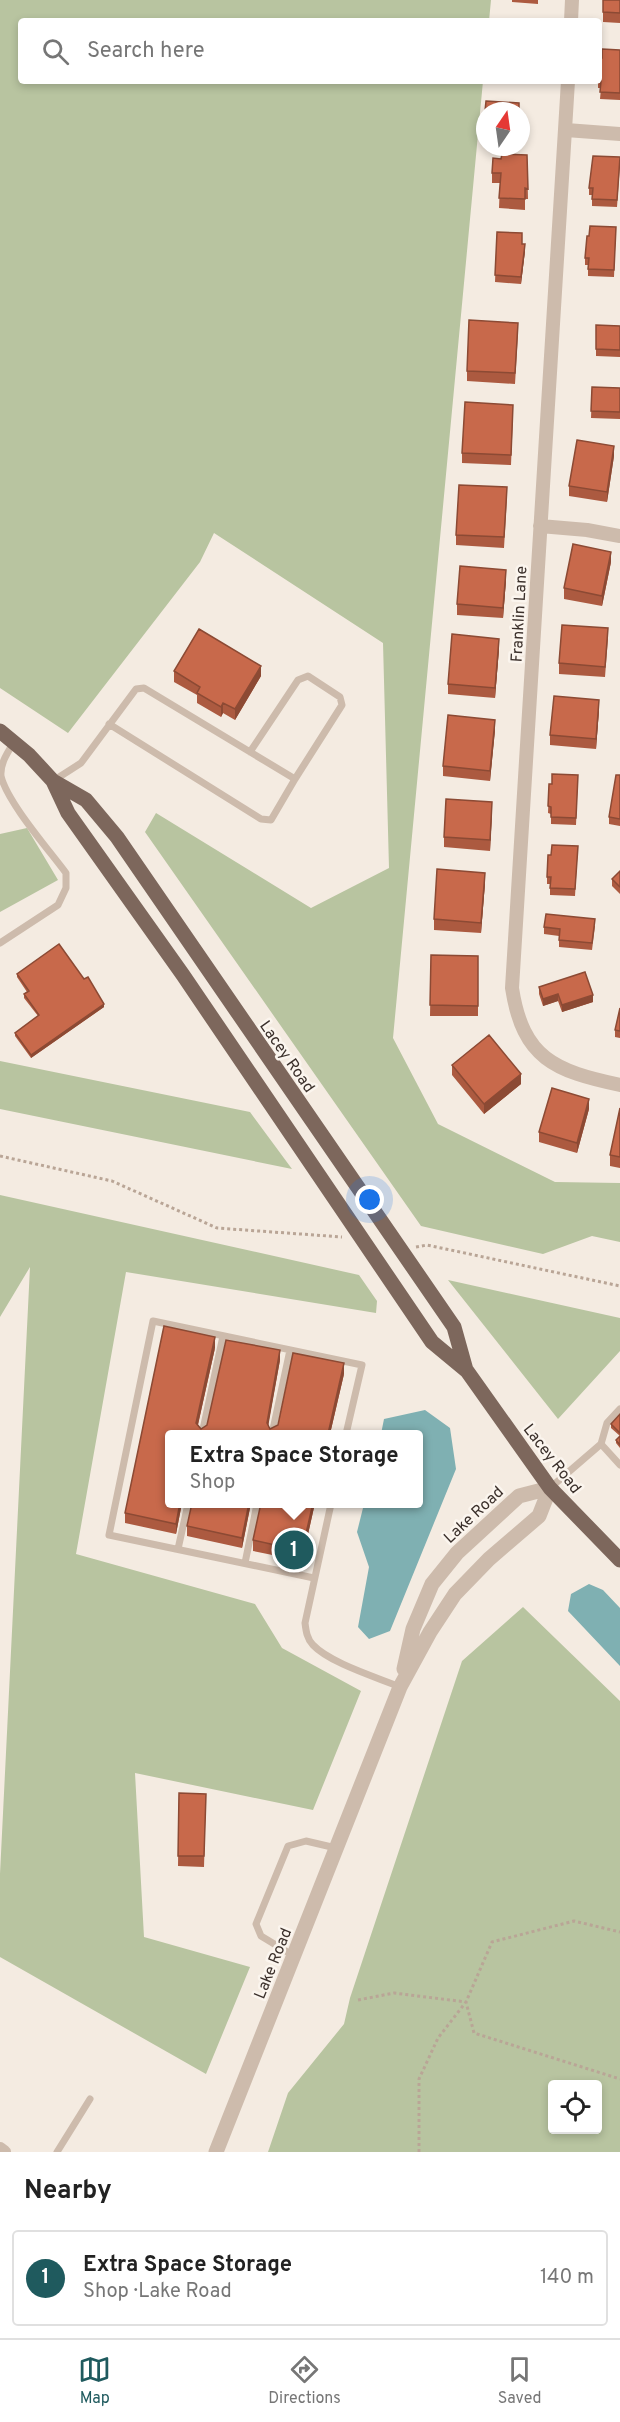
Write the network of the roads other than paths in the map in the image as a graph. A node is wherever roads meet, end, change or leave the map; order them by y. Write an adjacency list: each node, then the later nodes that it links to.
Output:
1 (572, 0): 2 (street)
2 (571, 18)
3 (568, 84): 4 (street, Franklin Lane)
4 (566, 130): 5 (street); 6 (street, Franklin Lane)
5 (620, 134)
6 (540, 526): 7 (street); 19 (street, Franklin Lane)
7 (620, 536)
8 (110, 724): 11 (lane); 12 (lane); 13 (lane)
9 (0, 731): 10 (main road, Lacey Road)
10 (14, 742): 13 (main road, Lacey Road); 14 (lane)
11 (250, 752): 12 (lane); 12 (lane)
12 (295, 779)
13 (53, 781): 15 (main road, Lacey Road); 16 (main road, Lacey Road)
14 (0, 943)
15 (200, 961): 16 (main road); 17 (main road, Lacey Road)
16 (183, 975): 18 (main road, Lacey Road)
17 (256, 1042): 18 (main road); 22 (main road, Lacey Road)
18 (237, 1056): 22 (main road, Lacey Road)
19 (620, 1086)
20 (223, 1336): 21 (lane); 24 (lane); 33 (lane)
21 (290, 1350): 25 (lane); 26 (lane)
22 (466, 1371): 29 (main road, Lacey Road)
23 (620, 1409): 27 (lane)
24 (203, 1430)
25 (273, 1430)
26 (347, 1430)
27 (601, 1444): 28 (lane); 29 (lane)
28 (620, 1465)
29 (550, 1488): 34 (main road, Lacey Road); 37 (street, Lake Road); 37 (street, Lake Road)
30 (187, 1508): 33 (lane)
31 (256, 1508): 35 (lane)
32 (330, 1508): 36 (lane)
33 (178, 1549): 35 (lane)
34 (620, 1560)
35 (245, 1563): 36 (lane)
36 (314, 1578): 37 (lane)
37 (400, 1687): 38 (street, Lake Road)
38 (337, 1849): 39 (street, Lake Road); 39 (lane)
39 (294, 1956): 44 (street, Lake Road)
40 (90, 2099): 43 (lane)
41 (0, 2150): 42 (street)
42 (4, 2152)
43 (57, 2152)
44 (216, 2152)

